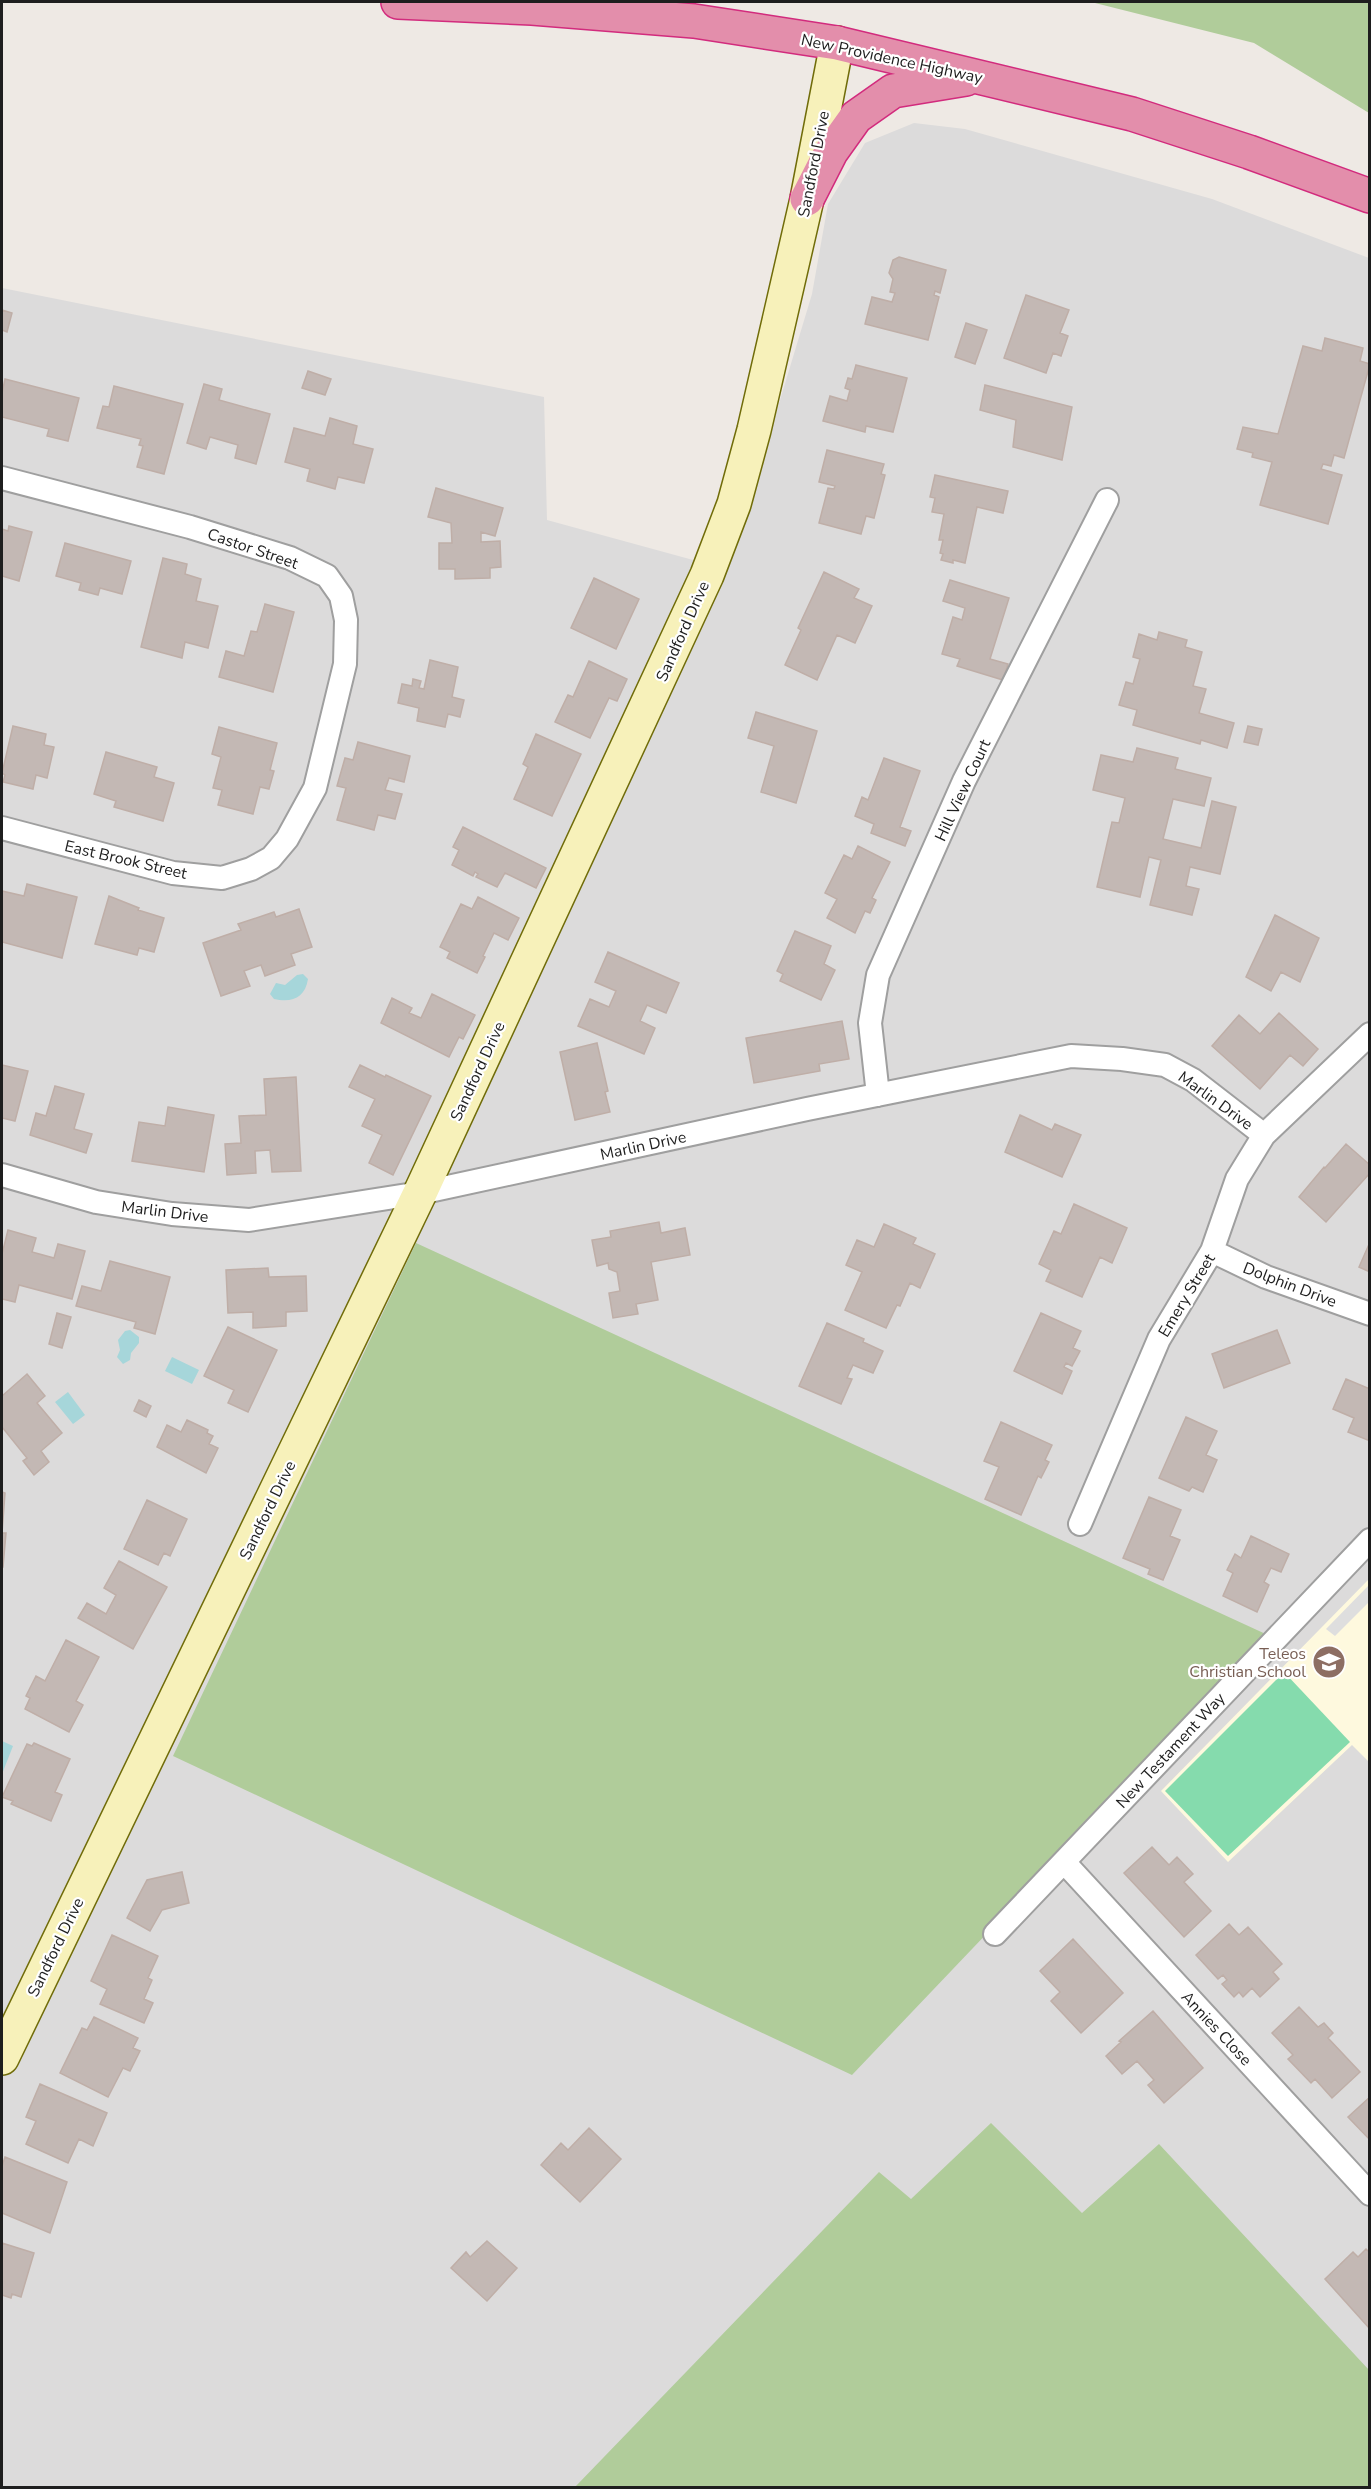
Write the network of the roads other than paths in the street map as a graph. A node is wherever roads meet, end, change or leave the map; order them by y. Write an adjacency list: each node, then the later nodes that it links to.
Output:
1 (398, 2): 2 (highway, New Providence Highway)
2 (837, 43): 3 (highway, New Providence Highway); 5 (street, Sandford Drive)
3 (983, 77): 4 (highway, New Providence Highway); 5 (highway)
4 (1370, 196)
5 (807, 199): 14 (street, Sandford Drive)
6 (2, 478): 9 (street, Castor Street)
7 (1107, 500): 11 (street, Hill View Court)
8 (2, 828): 9 (street, East Brook Street)
9 (251, 869)
10 (1370, 1034): 12 (street, Emery Street)
11 (878, 1095): 12 (street, Marlin Drive); 14 (street, Marlin Drive)
12 (1264, 1136): 15 (street, Emery Street)
13 (2, 1175): 14 (street, Marlin Drive)
14 (420, 1193): 21 (street, Sandford Drive)
15 (1212, 1251): 16 (street, Dolphin Drive); 17 (street, Emery Street)
16 (1370, 1314)
17 (1080, 1524)
18 (1370, 1540): 19 (street, New Testament Way)
19 (1064, 1862): 20 (street, New Testament Way); 22 (street, Annies Close)
20 (995, 1934)
21 (2, 2058)
22 (1370, 2194)

